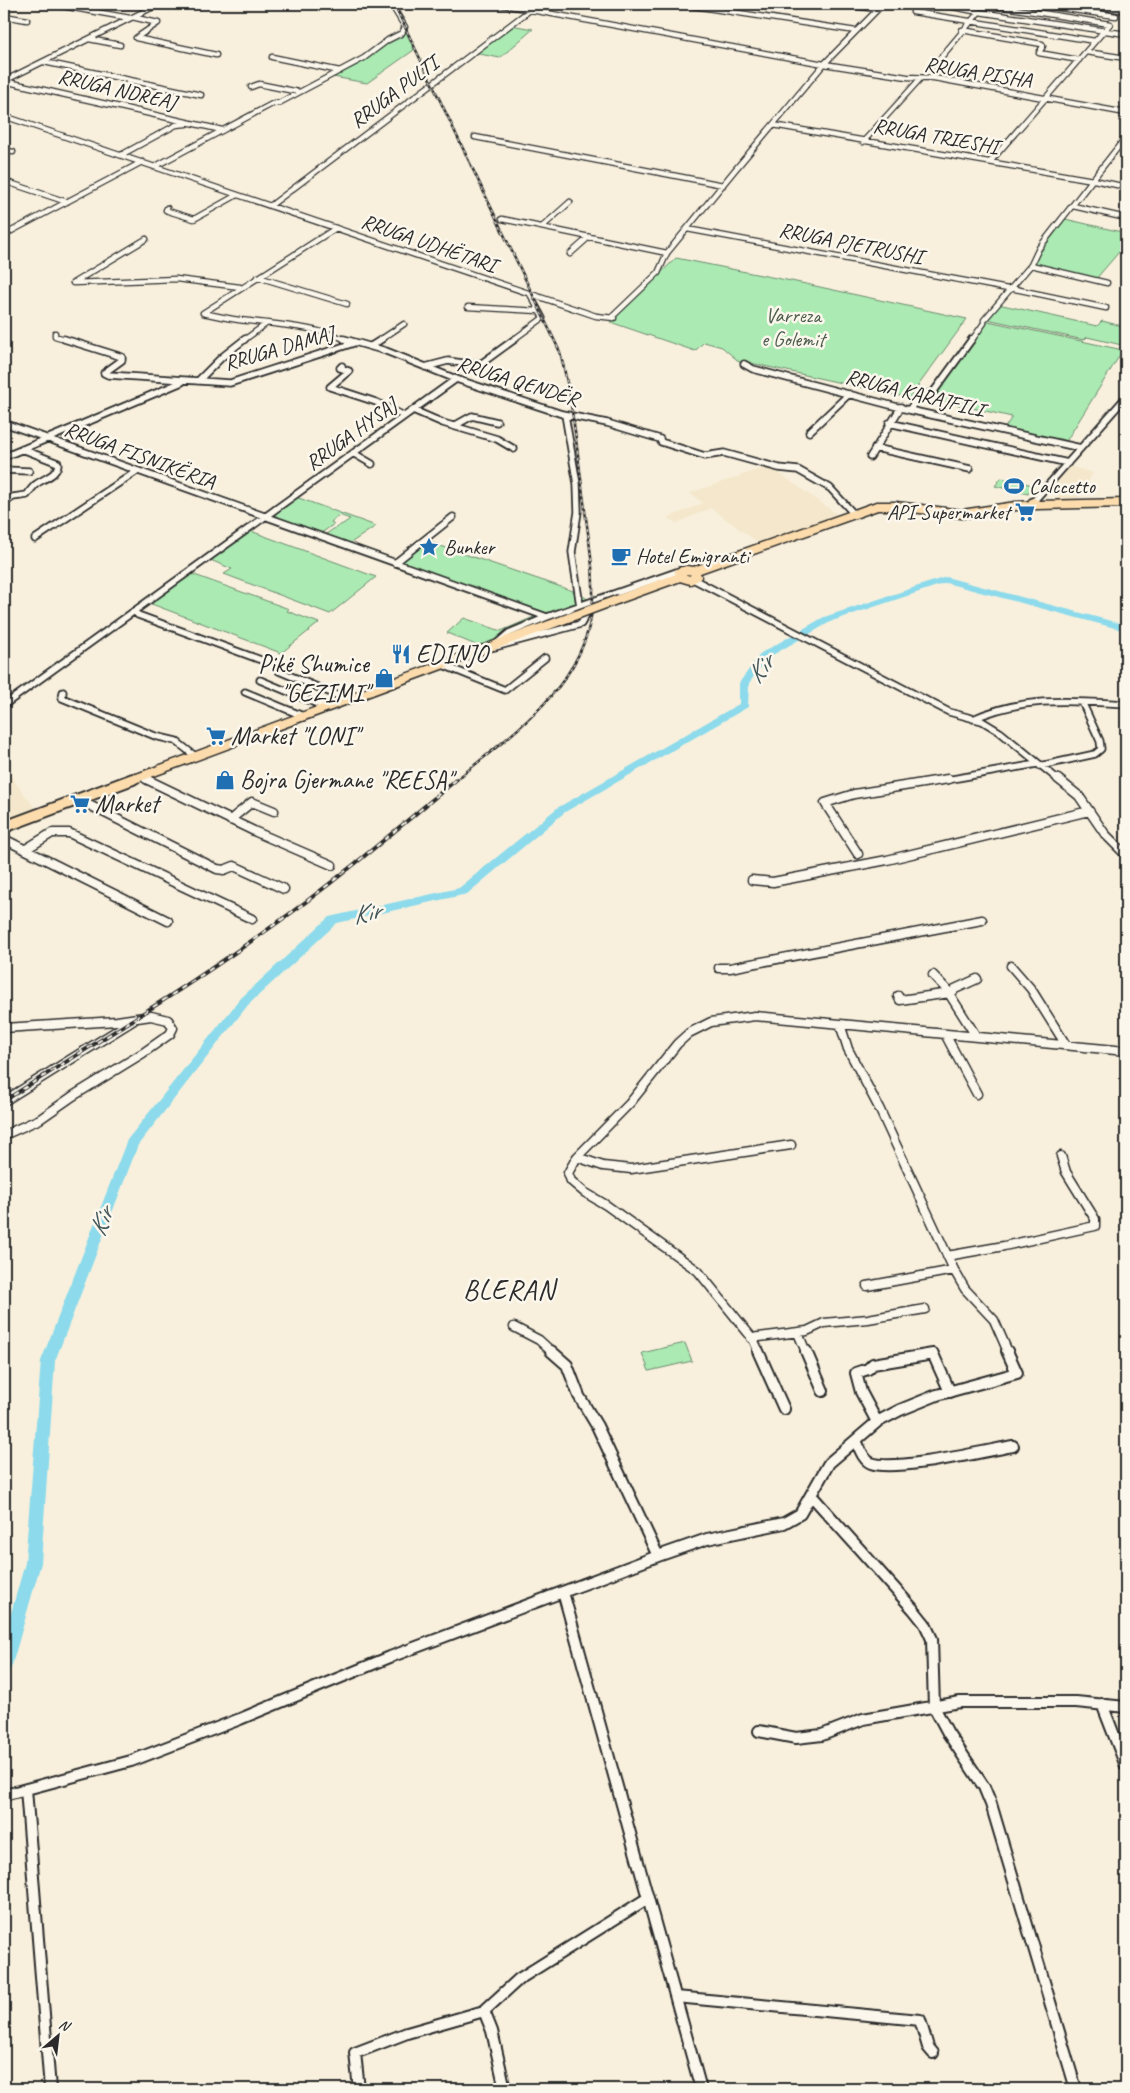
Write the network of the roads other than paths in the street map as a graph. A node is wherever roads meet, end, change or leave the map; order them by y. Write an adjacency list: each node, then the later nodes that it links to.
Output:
1 (51, 4): 20 (street)
2 (159, 4): 20 (street)
3 (391, 4): 39 (street)
4 (498, 4): 14 (street, RRUGA PISHA)
5 (538, 4): 14 (street, RRUGA PULTI)
6 (680, 4): 25 (street)
7 (836, 4): 15 (street)
8 (883, 4): 15 (street)
9 (918, 4): 22 (street)
10 (938, 4): 17 (street)
11 (985, 4): 23 (street)
12 (1031, 4): 19 (street)
13 (1081, 4): 16 (street)
14 (530, 9): 37 (street, RRUGA PISHA); 70 (street, RRUGA PULTI)
15 (877, 10): 25 (street)
16 (1124, 10): 19 (street)
17 (980, 12): 22 (street); 26 (street)
18 (4, 16): 21 (street)
19 (1116, 16): 23 (street)
20 (131, 18): 28 (street); 32 (street)
21 (26, 20)
22 (971, 21): 24 (street); 29 (street)
23 (1110, 24): 26 (street)
24 (962, 30): 35 (street); 38 (street)
25 (856, 31): 37 (street)
26 (1105, 31): 27 (street); 29 (street)
27 (1126, 34)
28 (89, 39): 30 (street); 36 (street)
29 (1095, 41): 31 (street)
30 (120, 45)
31 (1086, 52): 34 (street); 35 (street)
32 (216, 55)
33 (272, 57): 39 (street)
34 (1126, 58)
35 (1079, 60): 45 (street)
36 (44, 62): 41 (street); 44 (street)
37 (824, 64): 40 (street, RRUGA PISHA); 51 (street)
38 (932, 68)
39 (340, 71): 43 (street)
40 (920, 79): 45 (street, RRUGA PISHA); 56 (street)
41 (4, 81): 50 (street, RRUGA NDREAJ)
42 (251, 88): 43 (street)
43 (299, 92): 52 (street)
44 (201, 95)
45 (1043, 100): 46 (street, RRUGA PISHA); 61 (street)
46 (1126, 113)
47 (4, 116): 48 (street, RRUGA UDHËTARI)
48 (14, 119): 49 (street); 59 (street, RRUGA UDHËTARI)
49 (7, 122)
50 (190, 122): 52 (street, RRUGA NDREAJ); 59 (street)
51 (773, 125): 56 (street, RRUGA TRIESHI); 65 (street)
52 (222, 130): 62 (street)
53 (475, 137): 65 (street)
54 (1126, 137): 63 (street)
55 (848, 140): 56 (street)
56 (865, 141): 61 (street, RRUGA TRIESHI)
57 (4, 150): 58 (street)
58 (13, 152)
59 (121, 156): 60 (street, RRUGA UDHËTARI)
60 (142, 162): 62 (street, RRUGA UDHËTARI); 68 (street)
61 (990, 162): 63 (street, RRUGA TRIESHI)
62 (154, 167): 67 (street, RRUGA UDHËTARI)
63 (1094, 180): 66 (street, RRUGA TRIESHI); 71 (street)
64 (4, 181): 68 (street)
65 (723, 185): 77 (street)
66 (1126, 187)
67 (237, 195): 70 (street, RRUGA UDHËTARI); 72 (street)
68 (67, 202): 78 (street)
69 (570, 202): 75 (street)
70 (270, 206): 76 (street, RRUGA UDHËTARI)
71 (1073, 206): 73 (street); 83 (street)
72 (168, 208)
73 (1126, 218)
74 (502, 219): 75 (street)
75 (542, 227): 79 (street)
76 (336, 228): 84 (street, RRUGA QENDËR); 88 (street, RRUGA UDHËTARI)
77 (687, 229): 81 (street); 87 (street, RRUGA PJETRUSHI)
78 (4, 235)
79 (589, 236): 81 (street); 82 (street)
80 (146, 239): 86 (street)
81 (668, 253): 88 (street, RRUGA UDHËTARI)
82 (570, 254)
83 (1030, 265): 85 (street); 87 (street)
84 (258, 277): 86 (street, RRUGA QENDËR); 89 (street)
85 (1107, 283)
86 (240, 287): 93 (street, RRUGA QENDËR)
87 (1009, 288): 91 (street, RRUGA PJETRUSHI); 108 (street)
88 (530, 294): 92 (street)
89 (347, 304)
90 (468, 307): 92 (street)
91 (1106, 308)
92 (539, 310): 100 (street)
93 (266, 324): 96 (street, RRUGA QENDËR); 103 (street)
94 (404, 324): 97 (street)
95 (55, 332): 102 (street, RRUGA DAMAJ)
96 (354, 343): 97 (street, RRUGA QENDËR); 103 (street, RRUGA DAMAJ)
97 (371, 346): 100 (street, RRUGA QENDËR)
98 (744, 364): 104 (street, RRUGA KARAJFILI)
99 (342, 366): 110 (street)
100 (425, 368): 101 (street, RRUGA QENDËR)
101 (456, 379): 107 (street, RRUGA HYSAJ); 109 (street, RRUGA QENDËR)
102 (184, 381): 103 (street, RRUGA DAMAJ); 116 (street)
103 (198, 381)
104 (849, 394): 106 (street, RRUGA KARAJFILI); 115 (street)
105 (1126, 397): 118 (street)
106 (901, 407): 108 (street, RRUGA KARAJFILI); 113 (street)
107 (413, 410): 110 (street, RRUGA HYSAJ); 114 (street)
108 (910, 410): 118 (street, RRUGA KARAJFILI)
109 (565, 415): 133 (street, RRUGA QENDËR); 140 (street)
110 (404, 416): 121 (street, RRUGA HYSAJ)
111 (497, 422): 114 (street)
112 (4, 423): 116 (street, RRUGA FISNIKËRIA)
113 (889, 423): 117 (street); 124 (street)
114 (454, 426): 120 (street)
115 (809, 432)
116 (47, 439): 119 (street); 129 (street, RRUGA FISNIKËRIA)
117 (875, 448): 123 (street); 126 (street)
118 (1081, 448): 124 (street)
119 (22, 449): 122 (street); 130 (street)
120 (514, 449)
121 (353, 453): 125 (street); 134 (street, RRUGA HYSAJ)
122 (5, 456)
123 (870, 457)
124 (1068, 463): 132 (street)
125 (372, 464)
126 (970, 469)
127 (4, 470): 128 (street)
128 (29, 471)
129 (138, 471): 134 (street, RRUGA FISNIKËRIA); 136 (street)
130 (7, 501)
131 (1126, 503): 132 (main road)
132 (1034, 504): 133 (main road)
133 (853, 513): 139 (main road)
134 (265, 516): 137 (street, RRUGA FISNIKËRIA); 143 (street)
135 (453, 517): 137 (street)
136 (35, 539)
137 (395, 563): 144 (street, RRUGA FISNIKËRIA)
138 (681, 574): 139 (main road); 141 (street); 142 (main road, bridge)
139 (694, 575): 159 (street)
140 (580, 596): 141 (street); 142 (street)
141 (592, 601): 142 (street)
142 (577, 609): 144 (street); 145 (main road)
143 (134, 611): 147 (street); 156 (street)
144 (547, 617): 145 (street)
145 (493, 647): 148 (main road)
146 (545, 658): 148 (street)
147 (261, 660)
148 (443, 665): 153 (main road)
149 (279, 671): 153 (street)
150 (260, 680): 157 (street)
151 (63, 692): 160 (street)
152 (245, 692): 158 (street)
153 (348, 700): 157 (main road)
154 (1082, 702): 155 (street); 159 (street); 161 (street)
155 (1126, 704)
156 (4, 705)
157 (327, 708): 158 (main road)
158 (303, 716): 160 (main road)
159 (973, 719): 161 (street)
160 (195, 756): 162 (main road)
161 (1039, 765): 165 (street); 170 (street)
162 (141, 776): 163 (main road); 166 (street)
163 (77, 799): 167 (main road); 174 (street)
164 (274, 811): 166 (street)
165 (1089, 811): 171 (street); 173 (street)
166 (230, 820): 172 (street)
167 (4, 827)
168 (4, 839): 169 (street)
169 (26, 849): 175 (street); 177 (street)
170 (858, 854)
171 (1126, 854)
172 (332, 865)
173 (752, 880)
174 (284, 890)
175 (252, 919)
176 (982, 920): 179 (street)
177 (168, 921)
178 (1011, 966): 189 (street)
179 (719, 968)
180 (933, 975): 182 (street)
181 (977, 979): 182 (street)
182 (950, 993): 183 (street); 188 (street)
183 (898, 996)
184 (136, 1019): 186 (street); 192 (street); 193 (street)
185 (840, 1024): 187 (street); 196 (street); 197 (street)
186 (4, 1028)
187 (946, 1034): 188 (street); 191 (street)
188 (976, 1036): 189 (street)
189 (1066, 1045): 190 (street)
190 (1126, 1051)
191 (977, 1094)
192 (4, 1102)
193 (4, 1135)
194 (791, 1145): 196 (street)
195 (1061, 1156): 197 (street)
196 (577, 1157): 203 (street)
197 (947, 1256): 198 (street)
198 (954, 1270): 199 (street); 205 (street)
199 (867, 1286)
200 (925, 1309): 202 (street)
201 (514, 1327): 211 (street)
202 (798, 1333): 203 (street); 204 (street)
203 (751, 1338): 206 (street)
204 (823, 1391)
205 (950, 1392): 207 (street); 207 (street)
206 (784, 1409)
207 (877, 1422): 208 (street)
208 (856, 1441): 209 (street); 210 (street)
209 (1013, 1446)
210 (811, 1495): 211 (street); 214 (street)
211 (658, 1556): 212 (street)
212 (563, 1592): 218 (street); 220 (street)
213 (1102, 1704): 214 (street); 215 (street); 217 (street)
214 (934, 1707): 216 (street); 228 (street)
215 (1126, 1707)
216 (759, 1731)
217 (1126, 1766)
218 (26, 1789): 219 (street); 224 (street)
219 (4, 1795)
220 (648, 1898): 221 (street); 222 (street)
221 (676, 1997): 223 (street); 227 (street)
222 (484, 2011): 225 (street); 226 (street)
223 (933, 2052)
224 (50, 2089)
225 (359, 2089)
226 (505, 2089)
227 (701, 2089)
228 (1076, 2089)

